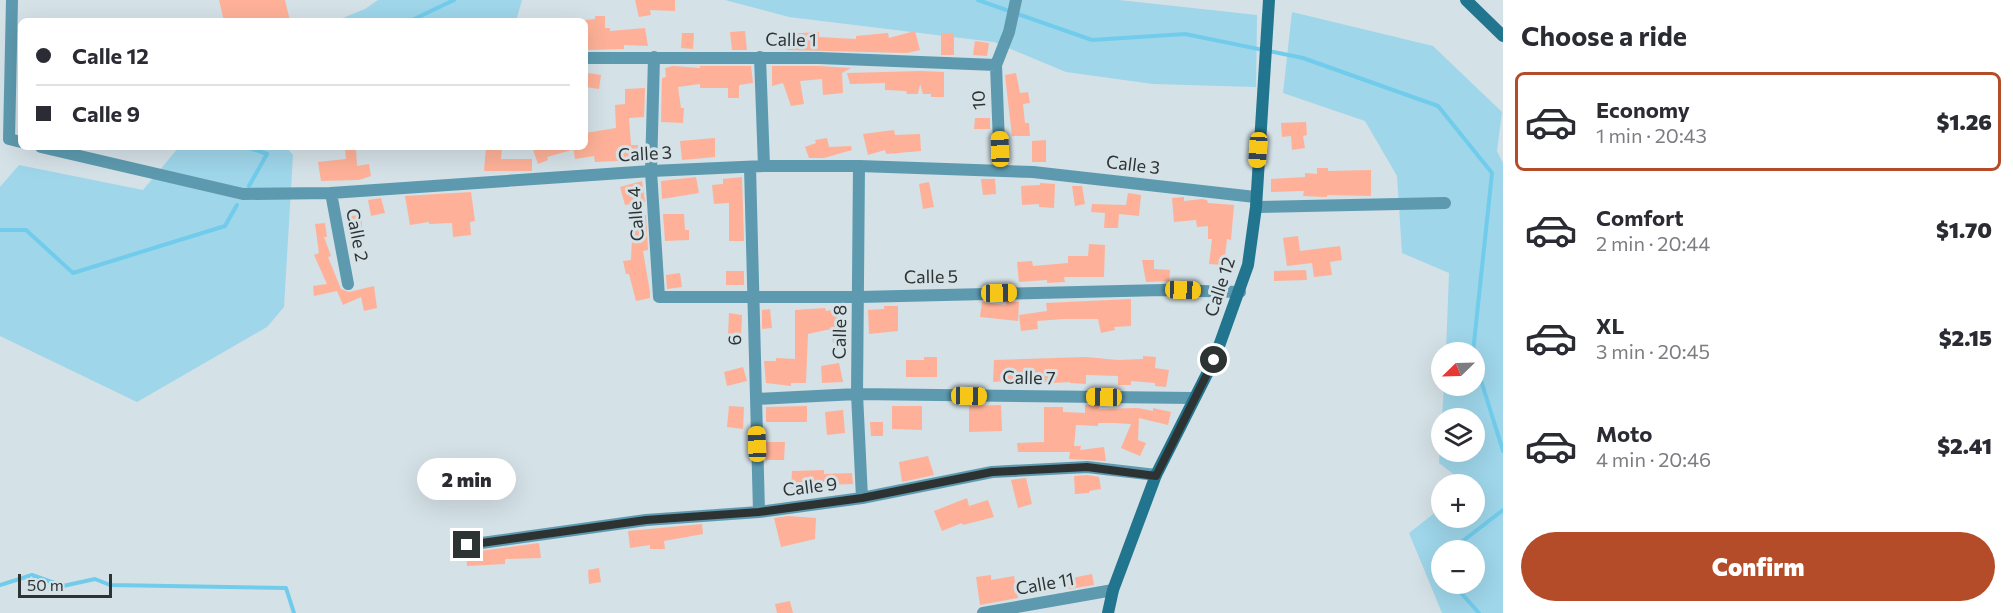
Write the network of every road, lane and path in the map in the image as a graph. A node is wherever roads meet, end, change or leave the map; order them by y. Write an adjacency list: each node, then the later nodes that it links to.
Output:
1 (12, 0): 10 (street)
2 (1269, 0): 19 (street, Calle 12)
3 (1466, 0): 5 (street)
4 (1016, 2): 9 (street, 10)
5 (1503, 36)
6 (654, 57): 7 (street, Calle 1); 8 (street, Calle 1); 17 (street, Calle 4)
7 (760, 57): 9 (street, Calle 1); 13 (street)
8 (588, 58)
9 (996, 65): 16 (street, 10)
10 (5, 97): 11 (street)
11 (15, 141)
12 (54, 150): 18 (street, Calle 3)
13 (764, 166): 14 (street, Calle 3); 15 (street, Calle 3)
14 (859, 166): 16 (street, Calle 3); 25 (street, Calle 8)
15 (750, 167): 17 (street, Calle 3); 23 (street, 6)
16 (1000, 170): 19 (street, Calle 3)
17 (651, 171): 18 (street, Calle 3); 24 (street, Calle 4)
18 (331, 193): 21 (street, Calle 2)
19 (1255, 202): 20 (street, Calle 3); 22 (street, Calle 12)
20 (1446, 203)
21 (348, 284)
22 (1240, 292): 25 (street, Calle 5); 27 (street, Calle 12)
23 (752, 296): 24 (street, Calle 5); 25 (street, Calle 5); 28 (street, 6)
24 (659, 297)
25 (859, 297): 26 (street, Calle 8)
26 (857, 394): 27 (street, Calle 7); 28 (street, Calle 7); 30 (street, Calle 8)
27 (1194, 398): 29 (street, Calle 12)
28 (756, 399): 31 (street, 6)
29 (1156, 476): 30 (street, Calle 9); 33 (street, Calle 12)
30 (862, 498): 31 (street, Calle 9)
31 (759, 512): 32 (street, Calle 9)
32 (467, 545)
33 (1113, 590): 34 (street, Calle 11); 35 (street, Calle 12)
34 (983, 613)
35 (1108, 613)

